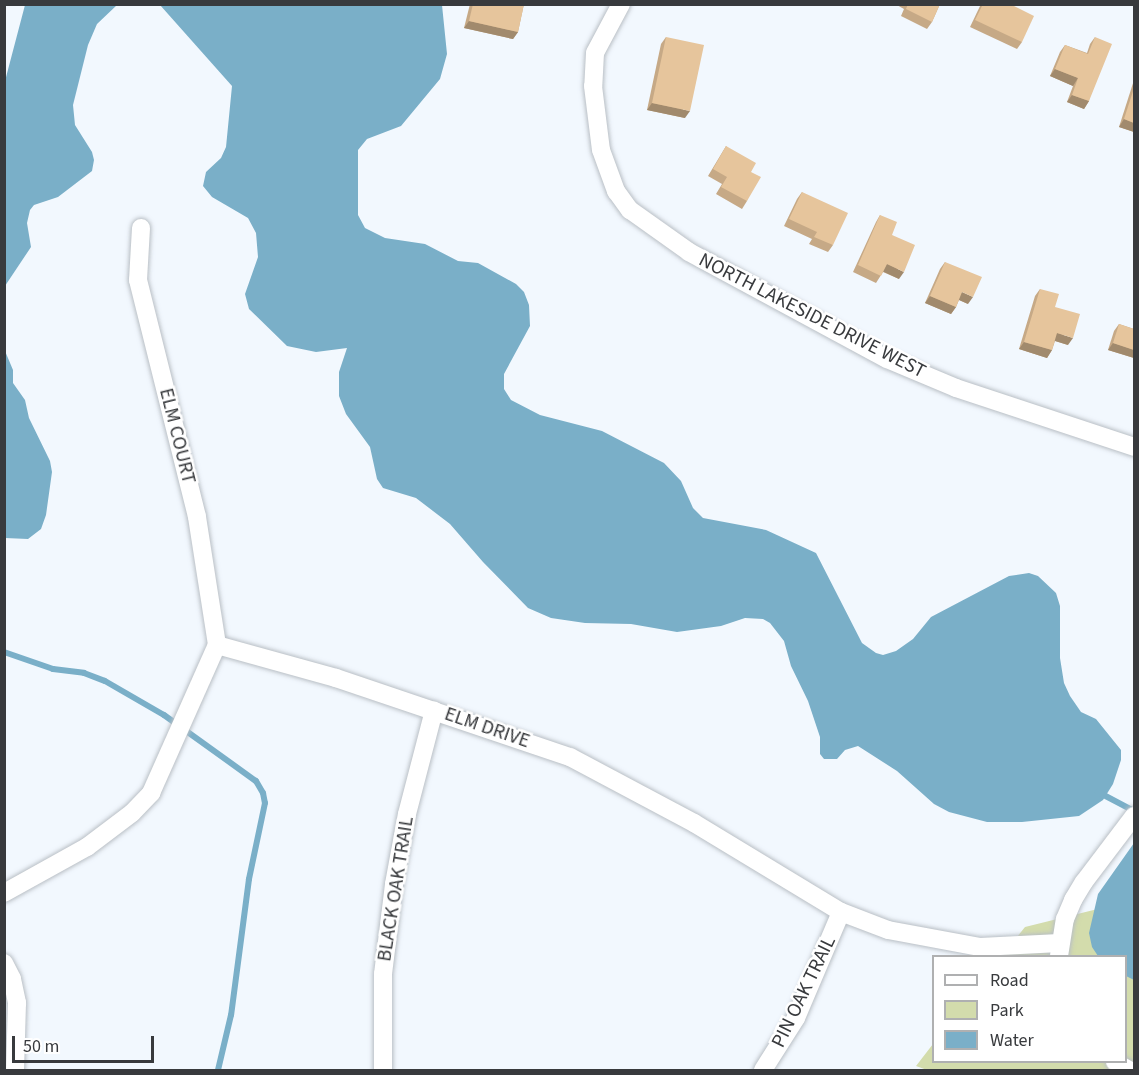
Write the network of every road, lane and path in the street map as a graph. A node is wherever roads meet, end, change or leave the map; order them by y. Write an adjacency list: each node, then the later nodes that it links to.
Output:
1 (621, 4): 3 (street, NORTH LAKESIDE DRIVE WEST)
2 (141, 228): 4 (street, ELM COURT)
3 (1134, 447)
4 (217, 645): 5 (street, ELM DRIVE); 7 (street)
5 (435, 710): 8 (street, ELM DRIVE); 12 (street, BLACK OAK TRAIL)
6 (1134, 816): 9 (street)
7 (4, 893)
8 (841, 912): 9 (street, ELM DRIVE); 13 (street, PIN OAK TRAIL)
9 (1059, 950)
10 (4, 963): 11 (street)
11 (15, 1071)
12 (383, 1071)
13 (763, 1071)

